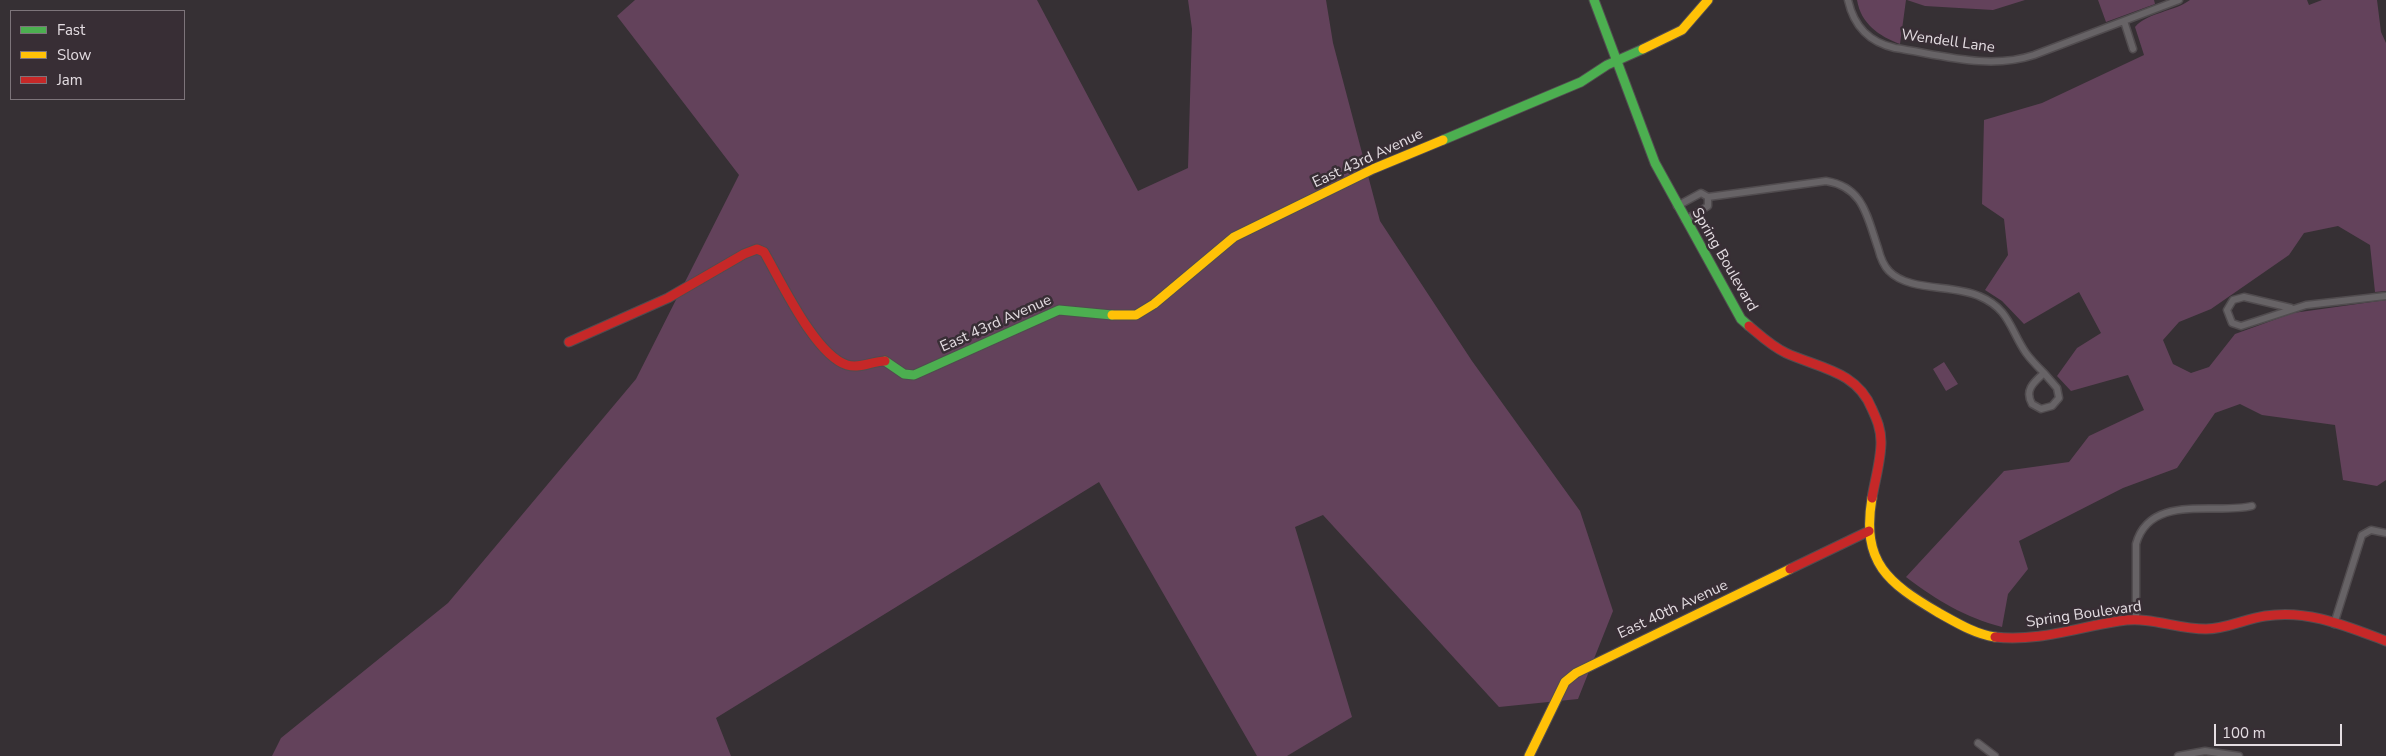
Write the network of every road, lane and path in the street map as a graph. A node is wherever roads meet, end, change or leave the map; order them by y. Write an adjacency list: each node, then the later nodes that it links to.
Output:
1 (1594, 0): 7 (street, Spring Boulevard)
2 (1708, 0): 7 (street, East 43rd Avenue)
3 (1848, 0): 5 (street, Wendell Lane)
4 (2178, 0): 5 (street, Wendell Lane)
5 (2124, 21): 6 (street)
6 (2133, 49)
7 (1618, 59): 9 (street, Spring Boulevard); 13 (street, East 43rd Avenue)
8 (1708, 197): 9 (street); 10 (street); 14 (street)
9 (1677, 206): 10 (street, Spring Boulevard)
10 (1685, 220): 16 (street, Spring Boulevard)
11 (2386, 296): 12 (street)
12 (2291, 308): 12 (street)
13 (569, 342)
14 (2044, 373): 14 (street)
15 (2252, 506): 18 (street)
16 (1869, 531): 18 (street, Spring Boulevard); 22 (street, East 40th Avenue)
17 (2386, 533): 19 (street)
18 (2136, 619): 19 (street, Spring Boulevard)
19 (2334, 624): 20 (street, Spring Boulevard)
20 (2386, 641)
21 (1978, 743): 23 (street)
22 (1529, 756)
23 (1995, 756)
24 (2178, 756): 25 (street)
25 (2238, 756)

